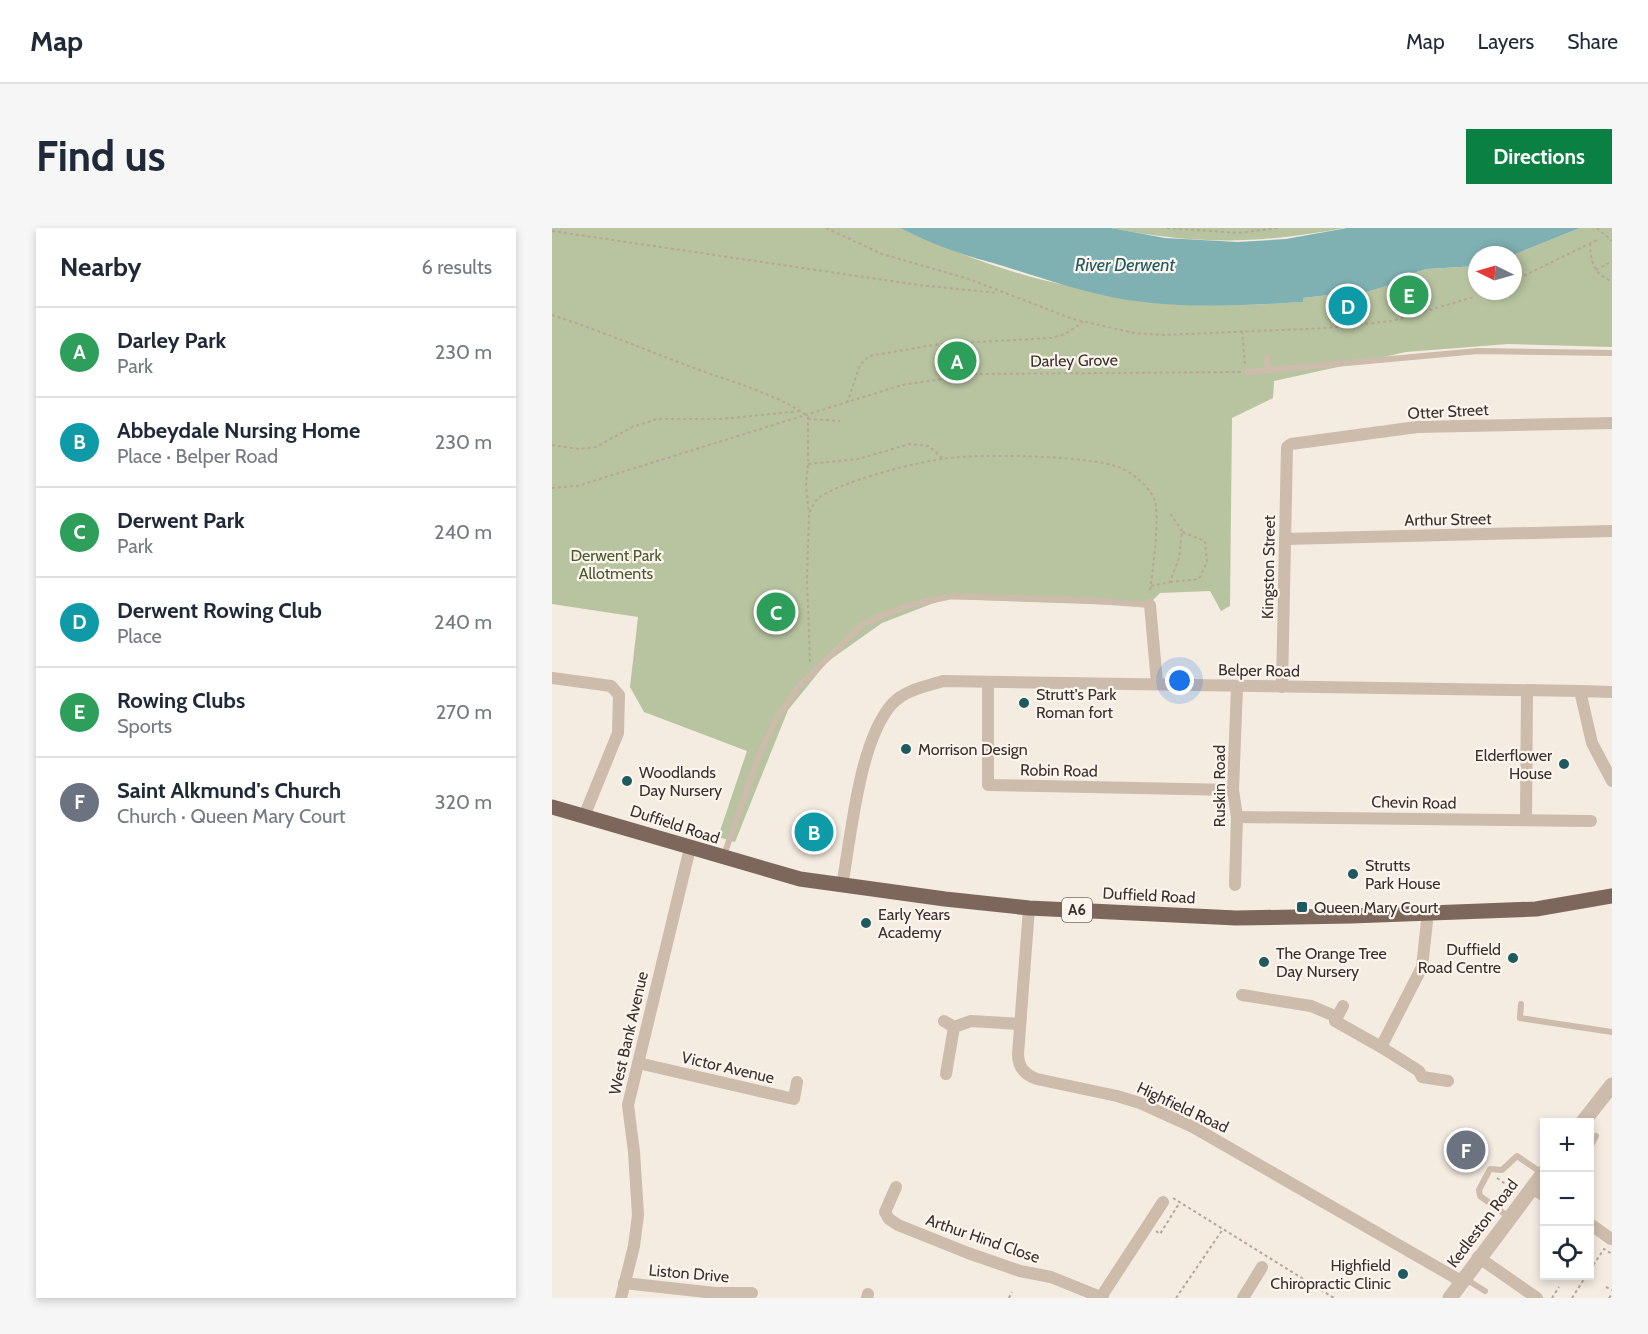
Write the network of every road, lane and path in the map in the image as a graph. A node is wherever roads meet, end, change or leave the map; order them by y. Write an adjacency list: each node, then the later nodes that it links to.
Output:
1 (826, 228): 13 (path)
2 (1167, 228): 3 (path)
3 (1277, 228)
4 (1597, 228): 7 (path, bridge)
5 (552, 231): 13 (path)
6 (1597, 240): 8 (path)
7 (1612, 241)
8 (1590, 243): 10 (path); 11 (path)
9 (1612, 261): 10 (path)
10 (1596, 271): 12 (path)
11 (1522, 277)
12 (1612, 281)
13 (1002, 293): 16 (path)
14 (1468, 297): 17 (path)
15 (552, 315): 23 (path)
16 (1083, 322): 17 (path); 22 (path)
17 (1242, 331): 21 (path)
18 (1612, 353): 20 (lane)
19 (1267, 358): 20 (lane)
20 (1268, 370): 21 (lane)
21 (1247, 372): 22 (path, Darley Grove)
22 (847, 403): 24 (path, Darley Grove)
23 (801, 411): 24 (path); 27 (path)
24 (808, 417): 25 (path); 30 (path); 31 (path, Darley Grove)
25 (840, 421)
26 (1612, 423): 28 (street, Otter Street)
27 (552, 445)
28 (1287, 447): 36 (street, Kingston Street)
29 (943, 459): 30 (path); 32 (path); 38 (path)
30 (808, 464): 32 (path)
31 (552, 488)
32 (809, 513): 40 (path)
33 (1170, 513): 35 (path)
34 (1612, 531): 36 (street, Arthur Street)
35 (1182, 532): 37 (path); 37 (path)
36 (1285, 539): 45 (street, Kingston Street)
37 (1170, 582): 38 (path)
38 (1151, 586): 39 (path)
39 (1150, 605): 40 (lane); 43 (street)
40 (813, 671): 57 (lane)
41 (552, 678): 52 (street)
42 (988, 682): 43 (street, Belper Road); 50 (street, Robin Road); 59 (street, Belper Road)
43 (1157, 683): 44 (street, Belper Road)
44 (1237, 687): 45 (street, Belper Road); 50 (street, Ruskin Road)
45 (1282, 687): 46 (street, Belper Road)
46 (1527, 691): 47 (street, Belper Road); 54 (street)
47 (1580, 691): 48 (street, Belper Road); 49 (street)
48 (1612, 692)
49 (1612, 781)
50 (1233, 790): 53 (street, Ruskin Road)
51 (552, 807): 52 (main road, Duffield Road / A6)
52 (585, 814): 56 (main road, Duffield Road / A6)
53 (1236, 817): 54 (street, Chevin Road); 58 (street, Ruskin Road)
54 (1526, 819): 55 (street, Chevin Road)
55 (1591, 821)
56 (690, 848): 57 (main road, Duffield Road / A6); 68 (street, West Bank Avenue)
57 (723, 858): 59 (main road, Duffield Road / A6)
58 (1235, 885)
59 (842, 886): 61 (main road, Duffield Road / A6)
60 (1612, 896): 62 (main road, Duffield Road / A6)
61 (1029, 908): 62 (main road, Duffield Road / A6); 65 (street, Highfield Road)
62 (1428, 912): 67 (street)
63 (1242, 995): 67 (street)
64 (1521, 1004): 66 (lane)
65 (1020, 1024): 69 (street); 90 (street, Highfield Road)
66 (1612, 1032)
67 (1381, 1047): 71 (street)
68 (638, 1063): 70 (street, Victor Avenue); 92 (street, West Bank Avenue)
69 (946, 1074)
70 (797, 1082)
71 (1448, 1082)
72 (1611, 1089): 73 (street)
73 (1586, 1118)
74 (1596, 1136): 75 (lane)
75 (1594, 1140)
76 (1540, 1170): 77 (lane)
77 (1488, 1172): 80 (path); 82 (lane)
78 (1540, 1178): 80 (street, Kedleston Road)
79 (896, 1187): 101 (street, Arthur Hind Close)
80 (1533, 1193): 82 (street, Kedleston Road)
81 (1165, 1198): 84 (path); 101 (street, Arthur Hind Close)
82 (1509, 1216): 87 (street, Kedleston Road)
83 (1594, 1224): 85 (street)
84 (1223, 1229): 102 (path); 104 (path)
85 (1607, 1244): 86 (path); 88 (path)
86 (1612, 1254)
87 (1478, 1257): 90 (street, Kedleston Road); 106 (street)
88 (1594, 1264)
89 (1262, 1267): 103 (street)
90 (1462, 1280): 95 (lane); 105 (street, Kedleston Road)
91 (1584, 1280): 108 (path)
92 (624, 1283): 98 (street, Liston Drive); 99 (street, West Bank Avenue)
93 (1559, 1287): 107 (path)
94 (1606, 1287): 97 (path)
95 (1485, 1291)
96 (1012, 1292): 100 (path)
97 (1612, 1292): 109 (path)
98 (752, 1293)
99 (621, 1298)
100 (1009, 1298)
101 (1102, 1298)
102 (1176, 1298)
103 (1243, 1298)
104 (1334, 1298)
105 (1450, 1298)
106 (1537, 1298)
107 (1552, 1298)
108 (1572, 1298)
109 (1609, 1298)

